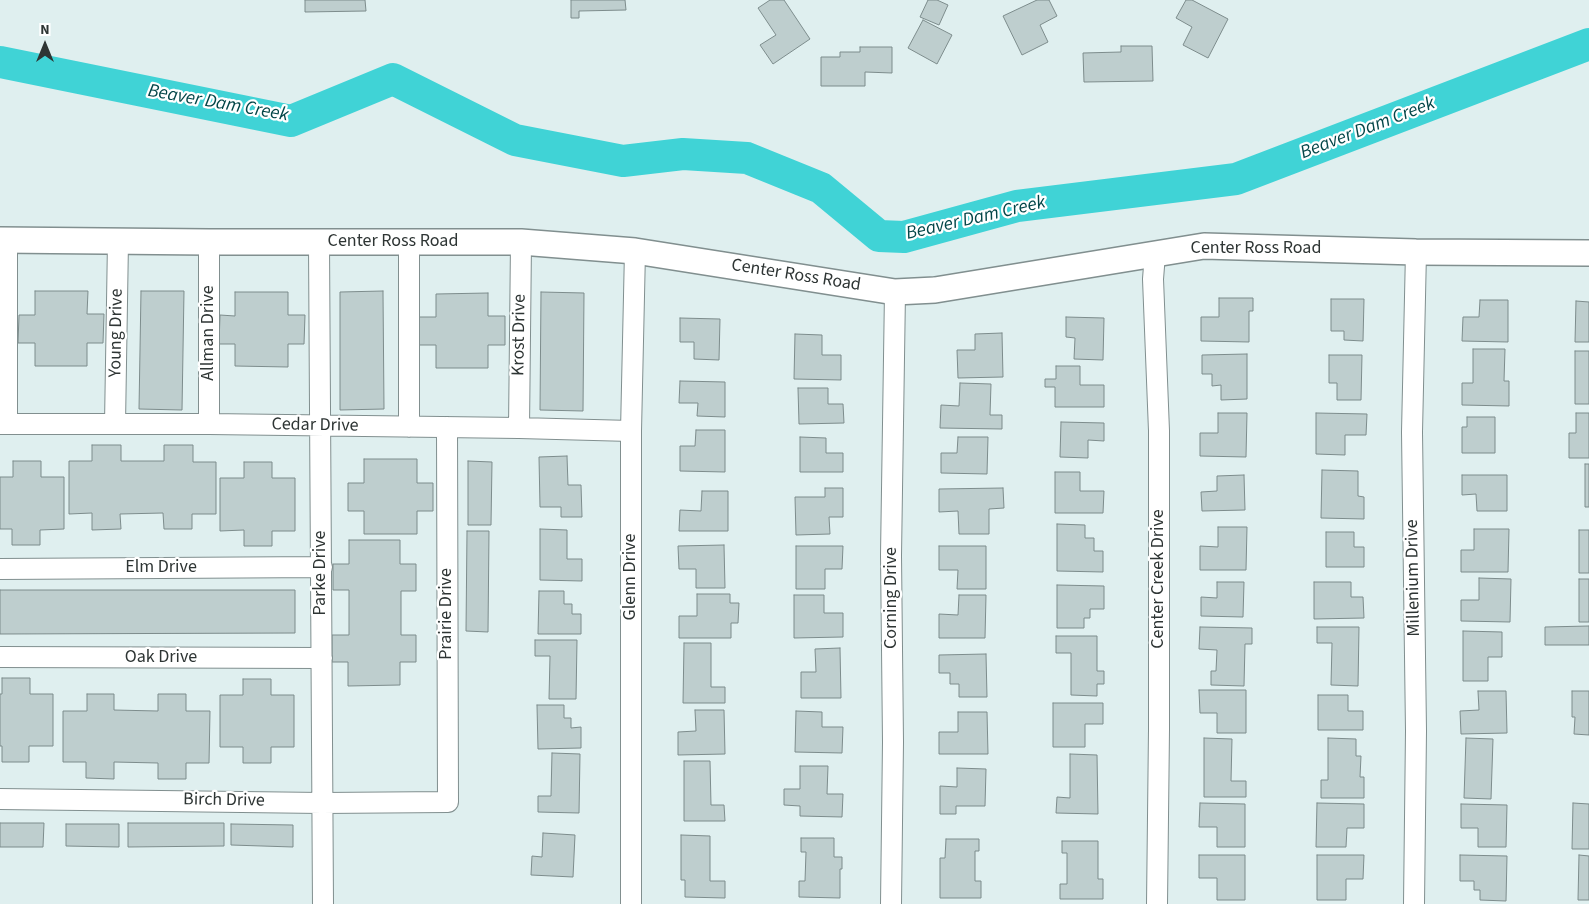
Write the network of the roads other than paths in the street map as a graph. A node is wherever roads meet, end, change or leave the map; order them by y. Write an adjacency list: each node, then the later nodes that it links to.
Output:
1 (3, 240): 2 (street, Center Ross Road); 12 (street)
2 (118, 241): 3 (street, Center Ross Road); 13 (street, Young Drive)
3 (209, 242): 5 (street, Center Ross Road); 14 (street, Allman Drive)
4 (521, 242): 6 (street, Center Ross Road); 7 (street, Center Ross Road); 18 (street, Krost Drive)
5 (319, 243): 6 (street, Center Ross Road); 15 (street, Parke Drive)
6 (409, 243): 16 (street)
7 (635, 251): 11 (street, Center Ross Road); 19 (street, Glenn Drive)
8 (1416, 252): 9 (street, Center Ross Road); 10 (street, Center Ross Road); 31 (street, Millenium Drive)
9 (1589, 253)
10 (1155, 254): 11 (street, Center Ross Road); 30 (street, Center Creek Drive)
11 (895, 292): 29 (street, Corning Drive)
12 (3, 424): 13 (street, Cedar Drive)
13 (115, 424): 14 (street, Cedar Drive)
14 (209, 424): 15 (street, Cedar Drive)
15 (320, 426): 16 (street, Cedar Drive); 20 (street, Parke Drive)
16 (409, 427): 17 (street, Cedar Drive)
17 (447, 427): 18 (street, Cedar Drive); 25 (street, Prairie Drive)
18 (519, 428): 19 (street, Cedar Drive)
19 (631, 431): 28 (street, Glenn Drive)
20 (322, 566): 21 (street, Elm Drive); 23 (street, Parke Drive)
21 (0, 568)
22 (0, 657): 23 (street, Oak Drive)
23 (322, 658): 26 (street, Parke Drive)
24 (0, 799): 26 (street, Birch Drive)
25 (448, 802): 26 (street, Birch Drive)
26 (322, 803): 27 (street, Parke Drive)
27 (322, 904)
28 (631, 904)
29 (891, 904)
30 (1157, 904)
31 (1414, 904)

